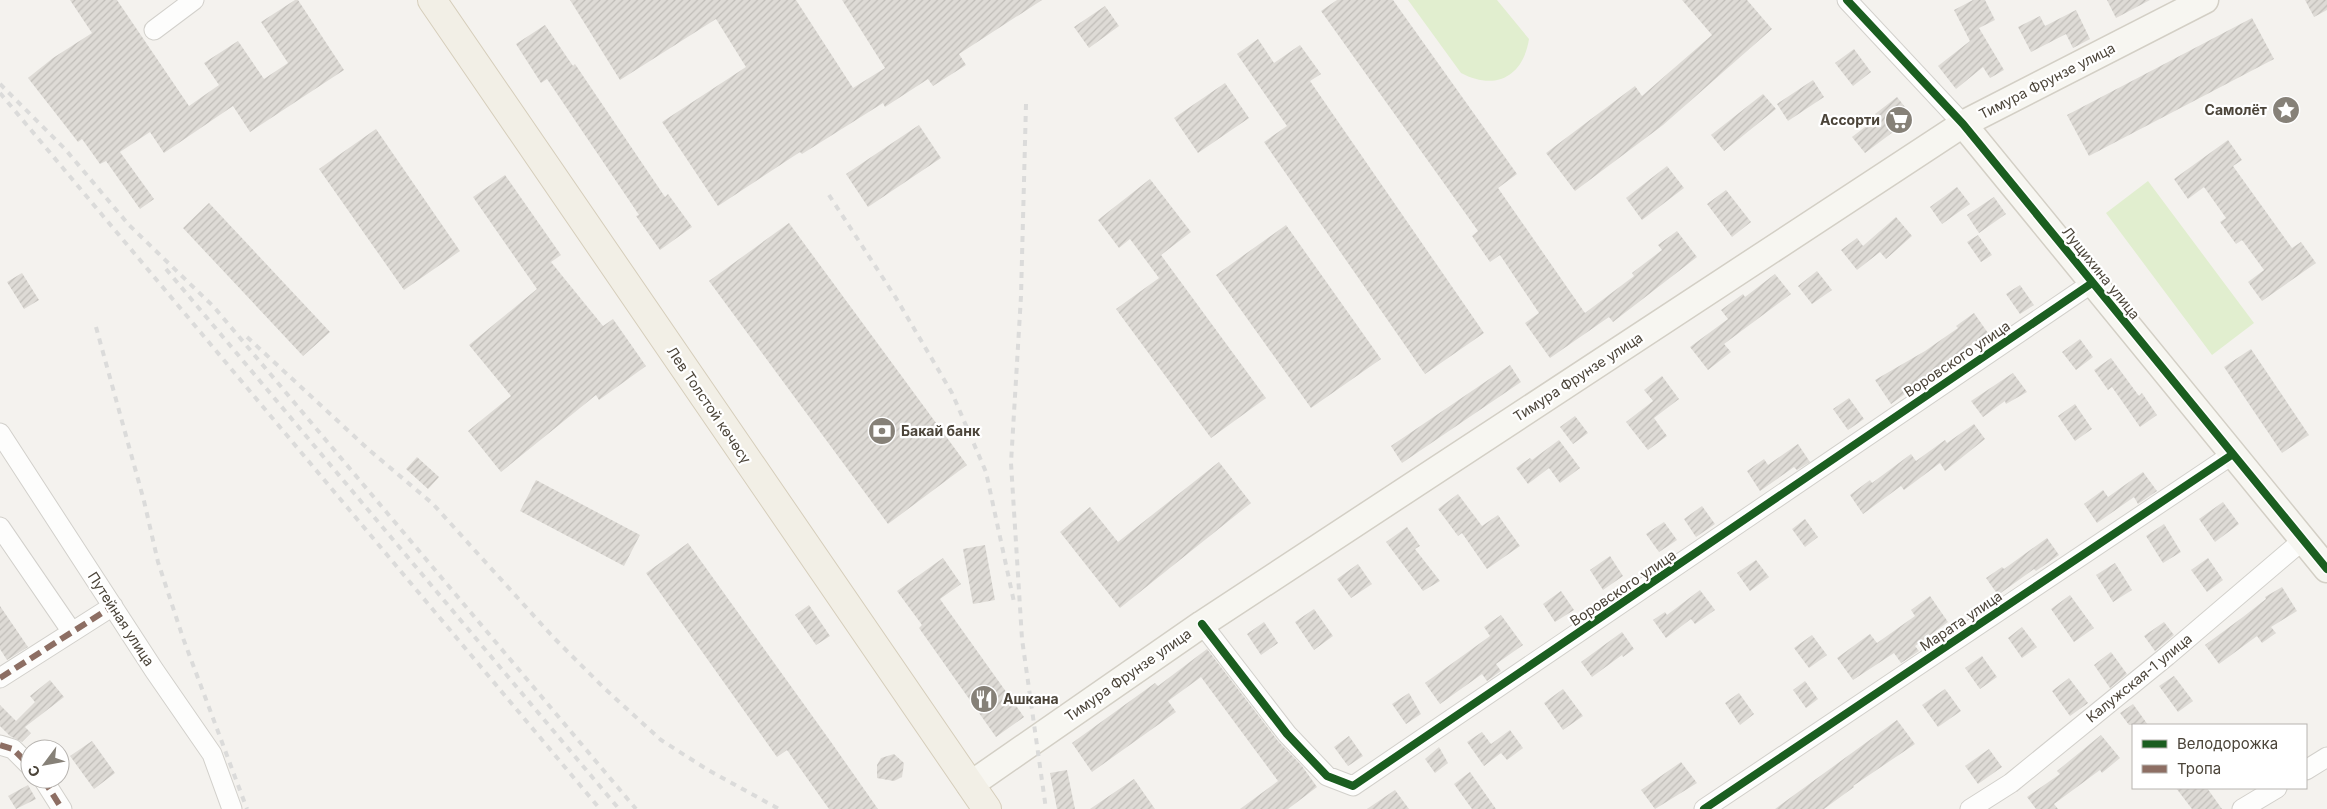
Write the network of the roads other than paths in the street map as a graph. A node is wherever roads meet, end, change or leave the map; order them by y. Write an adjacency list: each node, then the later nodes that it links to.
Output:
1 (194, 0): 5 (street)
2 (432, 0): 21 (main road, Лев Толстой көчөсү)
3 (1847, 0): 6 (street, Лущихина улица)
4 (2205, 0): 6 (main road, Тимура Фрунзе улица)
5 (154, 30)
6 (1962, 124): 7 (main road, Лущихина улица); 14 (main road, Тимура Фрунзе улица)
7 (2092, 282): 9 (main road, Лущихина улица); 14 (street, Воровского улица)
8 (3, 445): 13 (street, Путейная улица)
9 (2233, 454): 11 (main road, Лущихина улица); 27 (street, Марата улица)
10 (0, 527): 15 (street)
11 (2303, 540): 12 (main road, Лущихина улица); 28 (street, Калужская-1 улица)
12 (2327, 569)
13 (113, 606): 15 (street); 25 (street, Путейная улица)
14 (1202, 624): 21 (main road, Тимура Фрунзе улица)
15 (72, 632): 16 (street)
16 (0, 678)
17 (0, 745): 18 (street)
18 (20, 756)
19 (2327, 757): 20 (street)
20 (2307, 769)
21 (970, 784): 26 (main road, Лев Толстой көчөсү)
22 (49, 789): 24 (street)
23 (2275, 789): 29 (street)
24 (62, 809)
25 (232, 809)
26 (987, 809)
27 (1704, 809)
28 (1970, 809)
29 (2242, 809)

